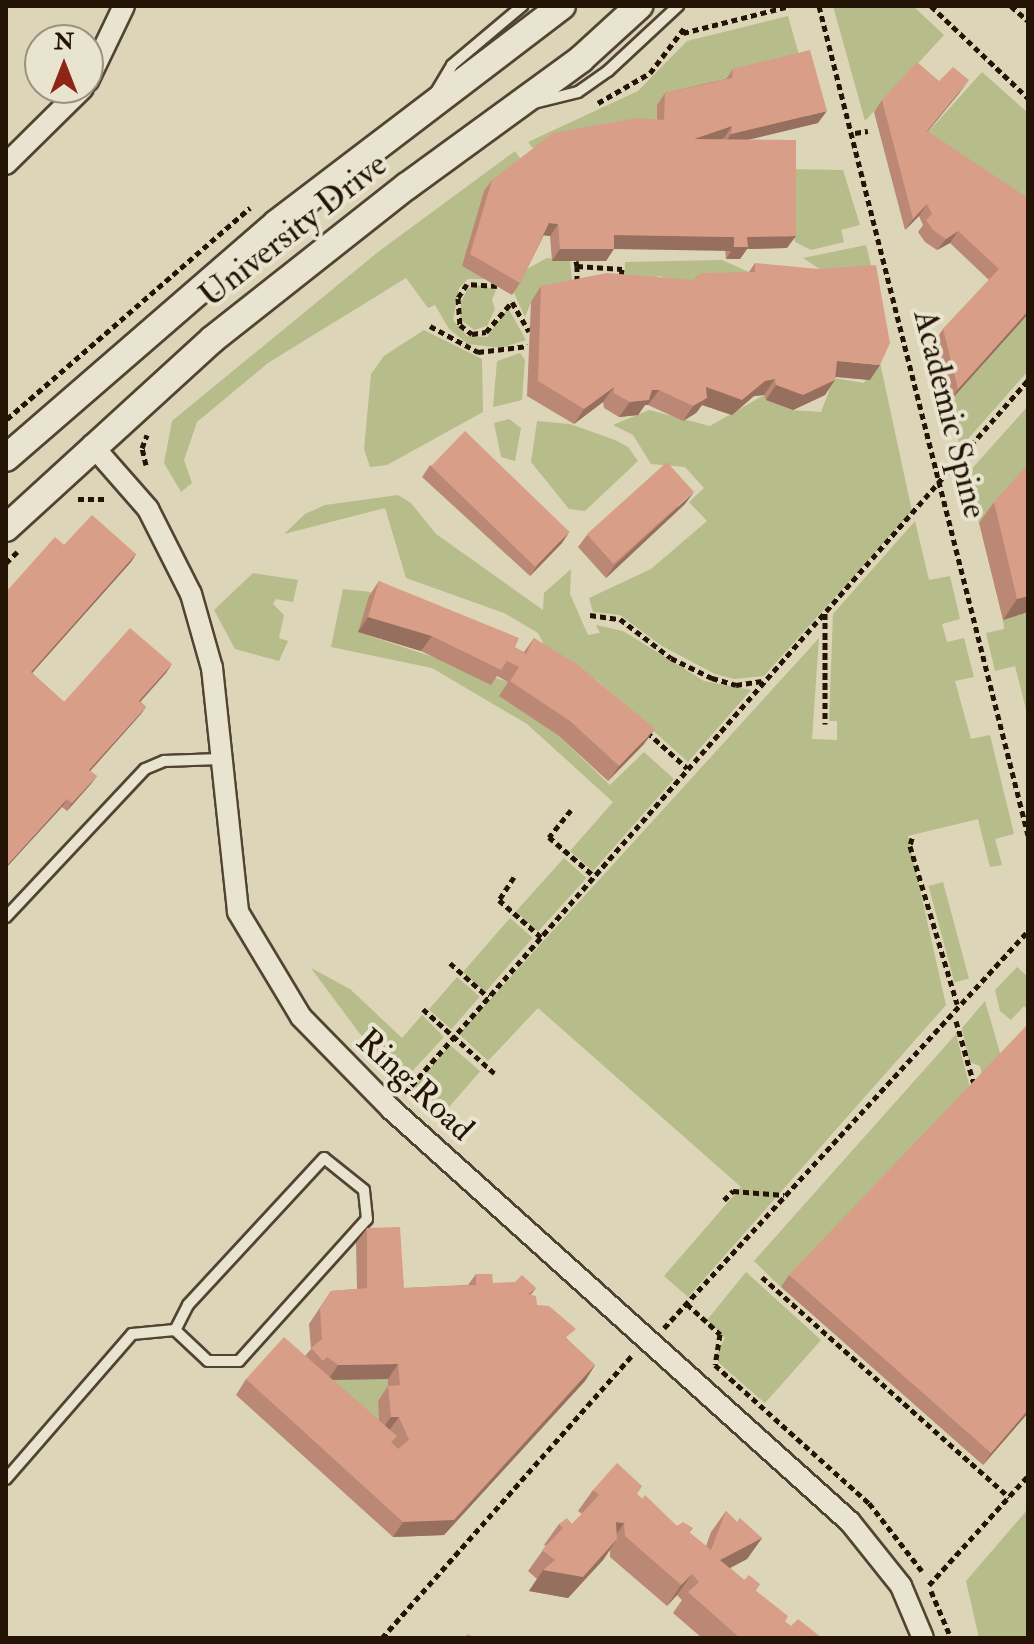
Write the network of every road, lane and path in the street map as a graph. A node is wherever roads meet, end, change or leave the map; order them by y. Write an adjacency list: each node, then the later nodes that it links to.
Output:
1 (124, 6): 13 (street)
2 (522, 6): 18 (lane)
3 (562, 6): 18 (street, University Drive)
4 (639, 6): 17 (street, University Drive)
5 (678, 6): 17 (lane)
6 (790, 6): 12 (path)
7 (819, 6): 20 (path, Academic Spine)
8 (931, 6): 14 (path)
9 (1011, 6): 11 (path)
10 (689, 14): 12 (path)
11 (1028, 21)
12 (682, 34): 16 (path)
13 (104, 48)
14 (1028, 98)
15 (67, 104): 21 (street)
16 (586, 106)
17 (512, 109): 34 (street, University Drive)
18 (426, 111): 35 (street, University Drive)
19 (868, 131): 20 (path)
20 (855, 133): 37 (path, Academic Spine)
21 (6, 164)
22 (577, 284): 23 (path); 24 (path); 26 (path)
23 (591, 284)
24 (606, 284)
25 (497, 286): 28 (path)
26 (567, 289)
27 (508, 292): 28 (path)
28 (512, 302): 30 (path)
29 (430, 326): 31 (path)
30 (529, 332)
31 (528, 346)
32 (1028, 380): 37 (path)
33 (149, 430): 36 (path)
34 (92, 445): 38 (street, University Drive); 44 (street, Ring Road)
35 (6, 458)
36 (146, 465)
37 (942, 479): 39 (path); 47 (path, Academic Spine)
38 (6, 528)
39 (825, 612): 41 (path); 42 (path)
40 (590, 615): 41 (path)
41 (766, 680): 45 (path)
42 (825, 724)
43 (639, 725): 45 (path)
44 (220, 759): 51 (lane); 62 (street, Ring Road)
45 (687, 768): 49 (path)
46 (571, 810): 49 (path)
47 (1028, 835)
48 (912, 838): 56 (path)
49 (594, 876): 53 (path)
50 (514, 877): 53 (path)
51 (6, 917)
52 (1028, 931): 56 (path)
53 (541, 937): 55 (path)
54 (450, 963): 55 (path)
55 (488, 997): 59 (path)
56 (957, 1004): 63 (path)
57 (423, 1009): 59 (path)
58 (956, 1021): 61 (path)
59 (451, 1037): 60 (path); 62 (path)
60 (494, 1073)
61 (974, 1084)
62 (391, 1109): 69 (street, Ring Road)
63 (785, 1196): 64 (path); 66 (path)
64 (724, 1200)
65 (762, 1277): 72 (path)
66 (687, 1304): 67 (path); 69 (path)
67 (698, 1314)
68 (175, 1330): 68 (lane); 71 (lane)
69 (649, 1339): 74 (path); 75 (street, Ring Road)
70 (1028, 1476): 72 (path)
71 (6, 1479)
72 (1009, 1497): 73 (path)
73 (929, 1585)
74 (382, 1638)
75 (923, 1638)

